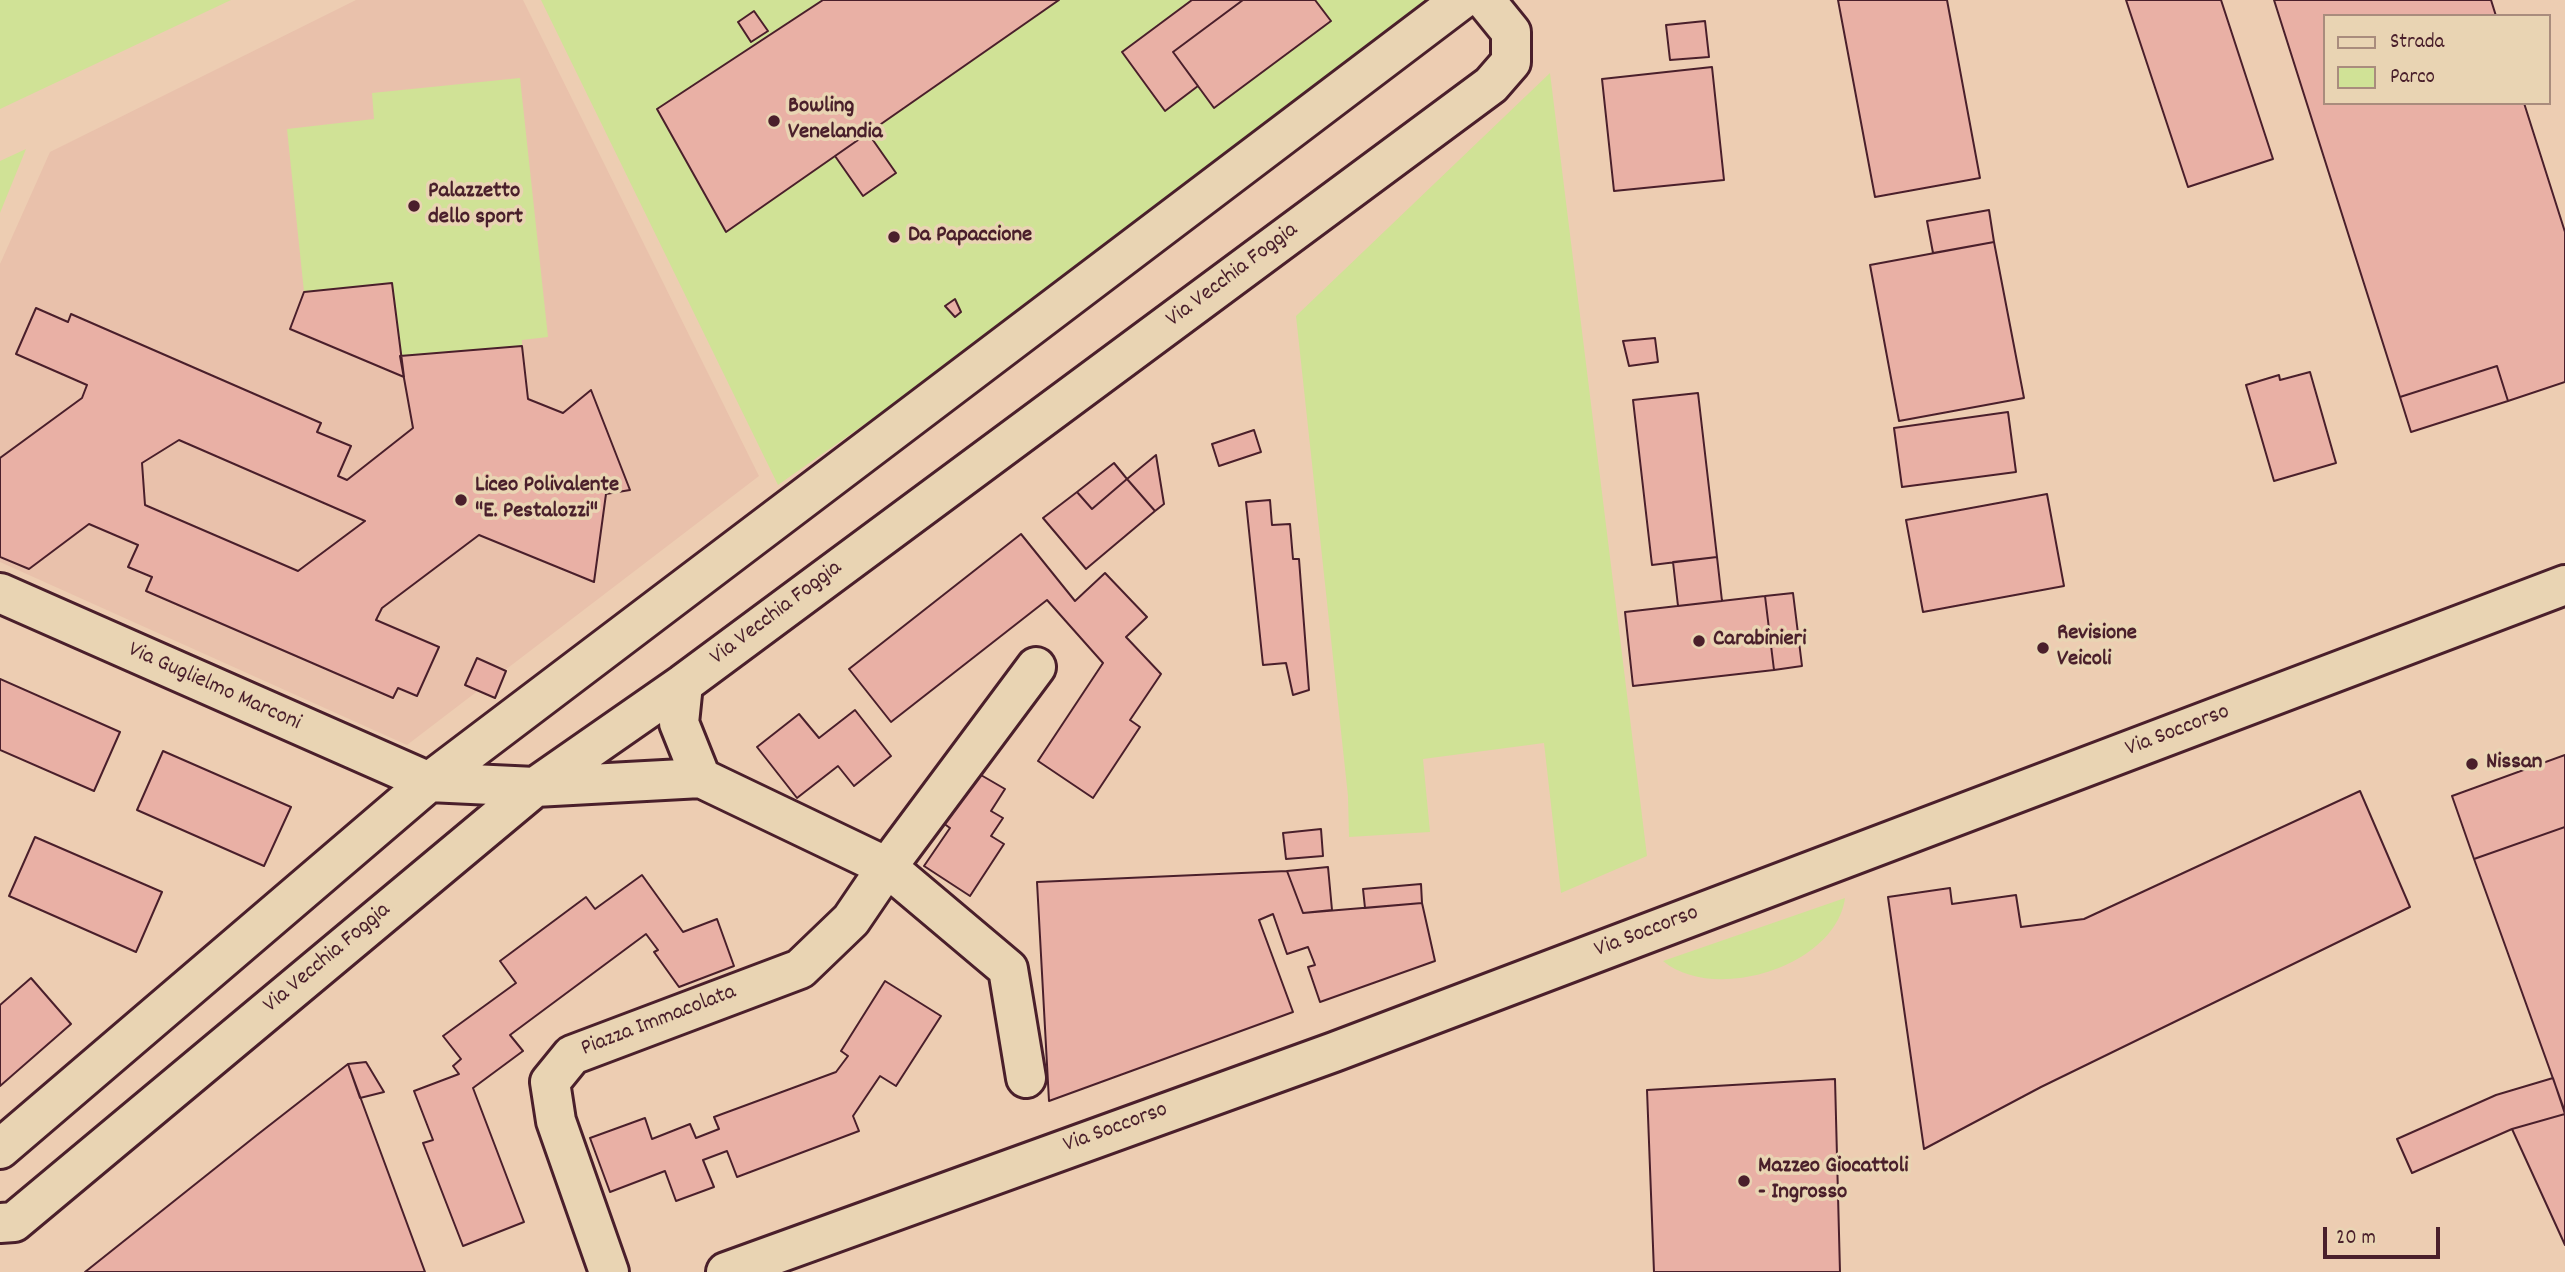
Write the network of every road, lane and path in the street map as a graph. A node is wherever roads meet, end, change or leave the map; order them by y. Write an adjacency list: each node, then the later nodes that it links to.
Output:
1 (1461, 0): 8 (street)
2 (1485, 0): 6 (street, Via Vecchia Foggia)
3 (2565, 585): 15 (street, Via Soccorso)
4 (0, 593): 8 (street, Via Guglielmo Marconi)
5 (1036, 667): 10 (street, Piazza Immacolata)
6 (683, 684): 7 (street); 9 (street, Via Vecchia Foggia)
7 (701, 778): 9 (street); 10 (street)
8 (429, 782): 9 (street); 12 (street)
9 (535, 787): 13 (street, Via Vecchia Foggia)
10 (887, 867): 11 (street); 14 (street, Piazza Immacolata)
11 (1026, 1078)
12 (0, 1149)
13 (0, 1223)
14 (609, 1272)
15 (726, 1272)

